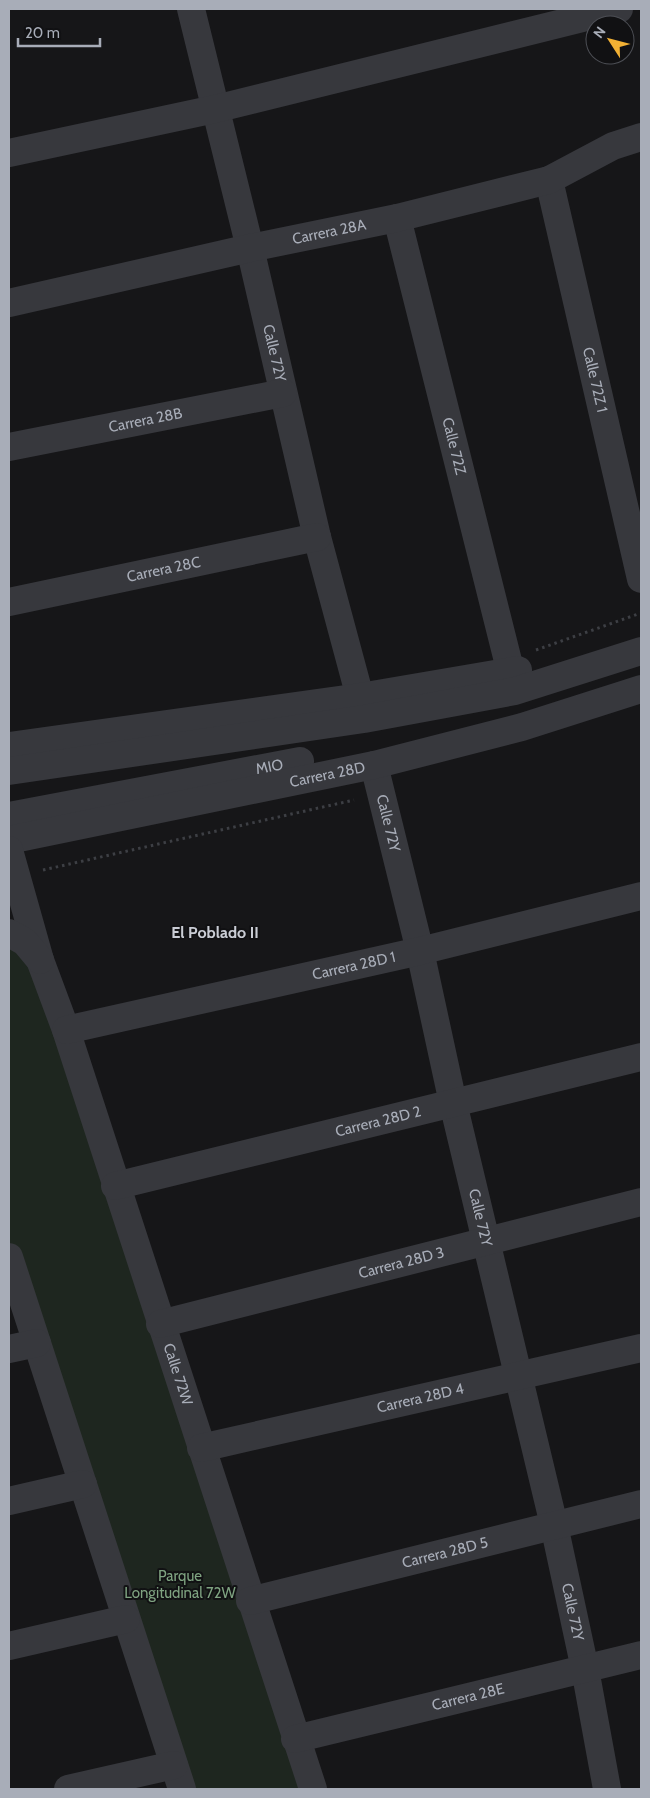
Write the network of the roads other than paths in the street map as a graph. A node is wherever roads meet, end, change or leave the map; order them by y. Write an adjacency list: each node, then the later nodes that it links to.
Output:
1 (191, 9): 3 (street, Calle 72Y)
2 (619, 9): 3 (street)
3 (215, 109): 5 (street); 8 (street, Calle 72Y)
4 (641, 137): 6 (street, Carrera 28A)
5 (9, 153)
6 (549, 180): 7 (street, Carrera 28A); 13 (street, Calle 72Z 1)
7 (397, 218): 8 (street, Carrera 28A); 18 (street, Calle 72Z)
8 (250, 248): 9 (street, Carrera 28A); 10 (street, Calle 72Y)
9 (9, 303)
10 (283, 393): 11 (street, Carrera 28B); 12 (street, Calle 72Y)
11 (9, 447)
12 (317, 537): 14 (street, Carrera 28C); 20 (street, Calle 72Y)
13 (641, 579)
14 (9, 602)
15 (641, 631): 18 (street)
16 (641, 651): 23 (street)
17 (641, 669): 24 (street, MIO)
18 (511, 673): 20 (street)
19 (641, 689): 22 (street, Carrera 28D)
20 (360, 697): 21 (street)
21 (9, 746)
22 (374, 765): 25 (street, Carrera 28D); 29 (street, Calle 72Y)
23 (9, 771)
24 (9, 816)
25 (9, 840)
26 (9, 850): 30 (street, Calle 72W)
27 (641, 896): 29 (street, Carrera 28D 1)
28 (9, 933): 30 (street, Calle 72W)
29 (420, 952): 31 (street, Carrera 28D 1); 33 (street, Calle 72Y)
30 (40, 960): 31 (street, Calle 72W)
31 (66, 1030): 34 (street, Calle 72W)
32 (641, 1057): 33 (street, Carrera 28D 2)
33 (453, 1103): 34 (street, Carrera 28D 2); 36 (street, Calle 72Y)
34 (115, 1186): 38 (street, Calle 72W)
35 (641, 1202): 36 (street, Carrera 28D 3)
36 (485, 1240): 38 (street, Carrera 28D 3); 42 (street, Calle 72Y)
37 (9, 1257): 39 (street)
38 (160, 1324): 43 (street, Calle 72W)
39 (37, 1343): 41 (street); 44 (street)
40 (641, 1348): 42 (street, Carrera 28D 4)
41 (9, 1349)
42 (518, 1377): 43 (street, Carrera 28D 4); 47 (street, Calle 72Y)
43 (201, 1448): 48 (street, Calle 72W)
44 (83, 1484): 45 (street); 49 (street)
45 (9, 1501)
46 (641, 1504): 47 (street, Carrera 28D 5)
47 (554, 1525): 48 (street, Carrera 28D 5); 52 (street, Calle 72Y)
48 (250, 1601): 53 (street, Calle 72W)
49 (126, 1619): 50 (street); 54 (street)
50 (9, 1646)
51 (641, 1655): 52 (street, Carrera 28E)
52 (585, 1669): 53 (street, Carrera 28E); 57 (street, Calle 72Y)
53 (295, 1739): 56 (street, Calle 72W)
54 (178, 1777): 55 (street)
55 (68, 1789)
56 (313, 1789)
57 (607, 1789)

